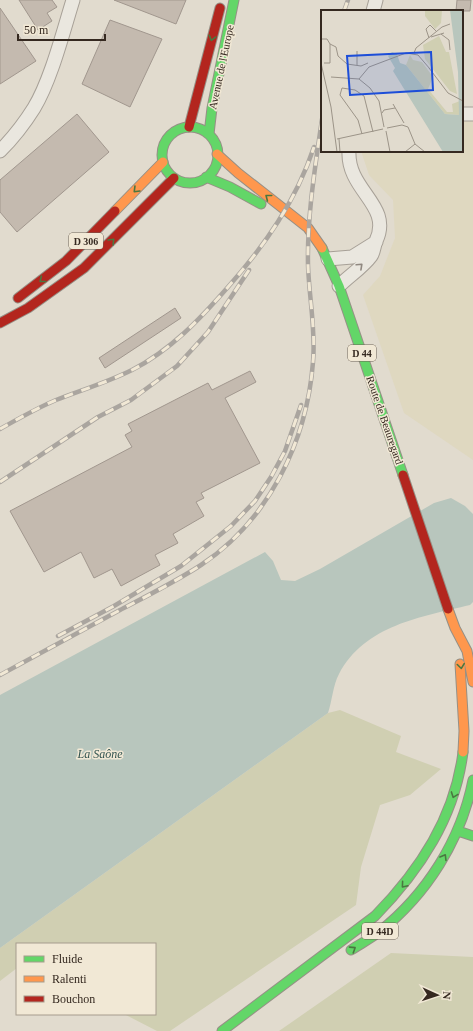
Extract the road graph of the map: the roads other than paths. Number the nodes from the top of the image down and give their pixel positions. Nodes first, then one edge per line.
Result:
1 (73, 0) edge
2 (222, 0) edge
3 (234, 0) edge
4 (376, 0) edge
5 (373, 10) edge
6 (189, 127) junction
7 (209, 134) junction
8 (0, 151) edge
9 (349, 152) edge
10 (218, 154) junction
11 (163, 162) junction
12 (206, 177) junction
13 (174, 178) junction
14 (298, 221) junction
15 (376, 242) junction
16 (328, 259) junction
17 (339, 286) junction
18 (11, 303) dead end
19 (0, 323) edge
20 (455, 628) junction
21 (473, 682) edge
22 (473, 780) edge
23 (446, 816) junction
24 (469, 820) edge
25 (458, 831) junction
26 (473, 836) edge
27 (342, 956) dead end
28 (321, 968) dead end
29 (260, 1004) junction
30 (222, 1031) edge

1 - 8 street
2 -> 6 main road, Avenue de l'Europe
3 - 7 main road, Avenue de l'Europe
4 - 5 street
6 - 7 main road
6 - 11 main road
7 - 10 main road
9 - 15 street
10 - 12 main road
14 -> 10 main road, Route de Beauregard / D 44
11 - 13 main road
11 -> 18 main road, D 306
12 - 13 main road
12 - 14 main road, Route de Beauregard / D 44
19 -> 13 main road, D 306
14 - 16 main road, Route de Beauregard / D 44
15 - 16 street
17 -> 15 street
16 - 17 main road, Route de Beauregard / D 44
17 - 20 main road, Route de Beauregard / D 44
20 - 21 main road, Route de Beauregard / D 44
20 -> 23 main road, Route de Beauregard / D 44
22 - 24 main road
23 - 24 main road
23 - 25 main road
23 -> 29 main road, D 44D
24 - 25 main road, D 44D
25 - 26 main road
27 -> 25 main road, D 44D
28 - 29 main road, D 44D
29 - 30 main road, D 44D

